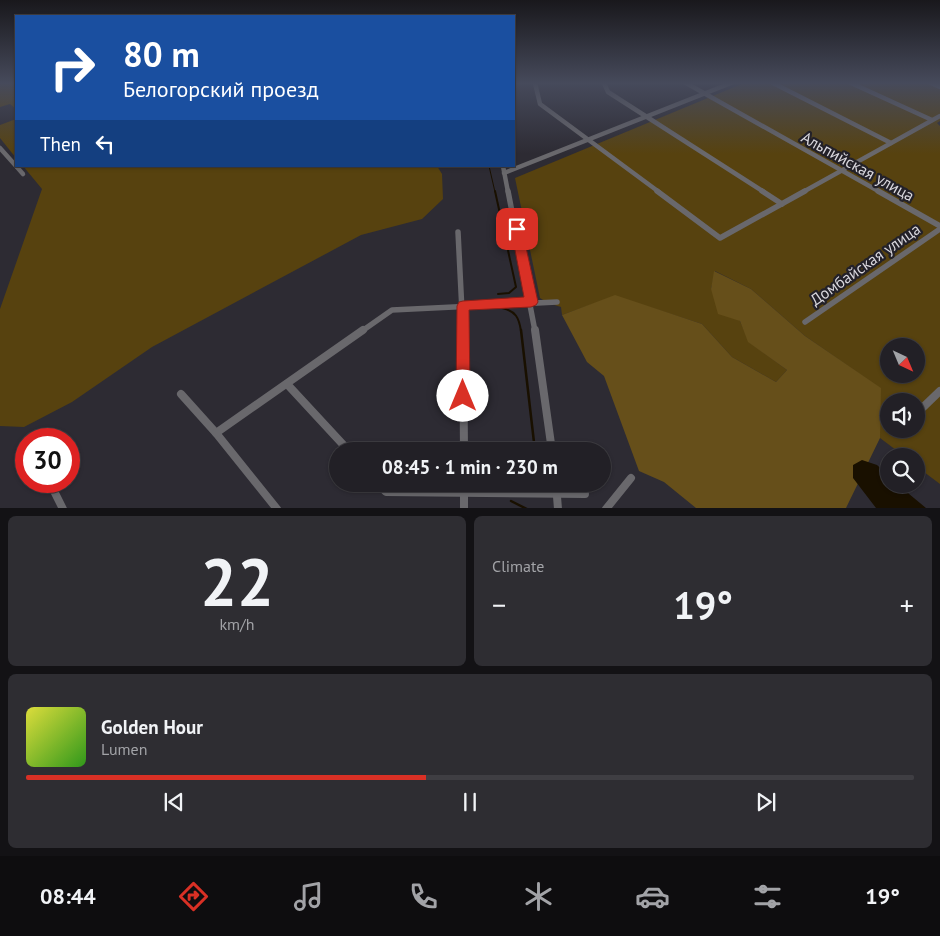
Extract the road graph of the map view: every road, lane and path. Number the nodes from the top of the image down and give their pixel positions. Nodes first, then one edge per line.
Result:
1 (544, 107) edge
2 (632, 107) edge
3 (670, 107) edge
4 (729, 107) edge
5 (819, 107) edge
6 (903, 107) edge
7 (647, 116) junction
8 (940, 116) edge
9 (932, 120) junction
10 (588, 139) junction
11 (891, 143) junction
12 (0, 148) edge
13 (15, 165) edge
14 (515, 166) edge
15 (17, 167) edge
16 (503, 170) edge
17 (842, 170) junction
18 (23, 174) dead end
19 (782, 204) junction
20 (940, 227) edge
21 (458, 232) dead end
22 (531, 302) junction
23 (557, 302) dead end
24 (463, 306) junction
25 (805, 322) dead end
26 (287, 384) junction
27 (940, 391) edge
28 (181, 394) dead end
29 (925, 405) edge
30 (216, 433) junction
31 (341, 442) edge
32 (464, 442) edge
33 (551, 442) edge
34 (631, 478) dead end
35 (464, 492) edge
36 (538, 492) edge
37 (55, 493) edge
38 (557, 493) junction
39 (585, 494) dead end
40 (63, 508) edge
41 (277, 508) edge
42 (464, 508) edge
43 (558, 508) edge
44 (606, 508) edge

1 - 10 street
2 - 7 street
3 - 7 street
4 - 17 street, Альпийская улица
5 - 11 street
6 - 9 street
7 - 10 street
7 - 19 street
8 - 9 street
9 - 11 street
10 - 14 street
10 - 19 street
11 - 17 street
12 - 13 street
15 - 18 street
16 - 22 street
17 - 19 street
17 - 20 street, Альпийская улица
20 - 25 street, Домбайская улица
21 - 24 street
22 - 23 street
22 - 24 street
22 - 33 street
24 - 26 street
24 - 32 street
26 - 30 street
26 - 31 street
27 - 29 street
28 - 30 street
30 - 41 street
34 - 44 street
35 - 42 street
36 - 38 street
37 - 40 street
38 - 39 street
38 - 43 street

